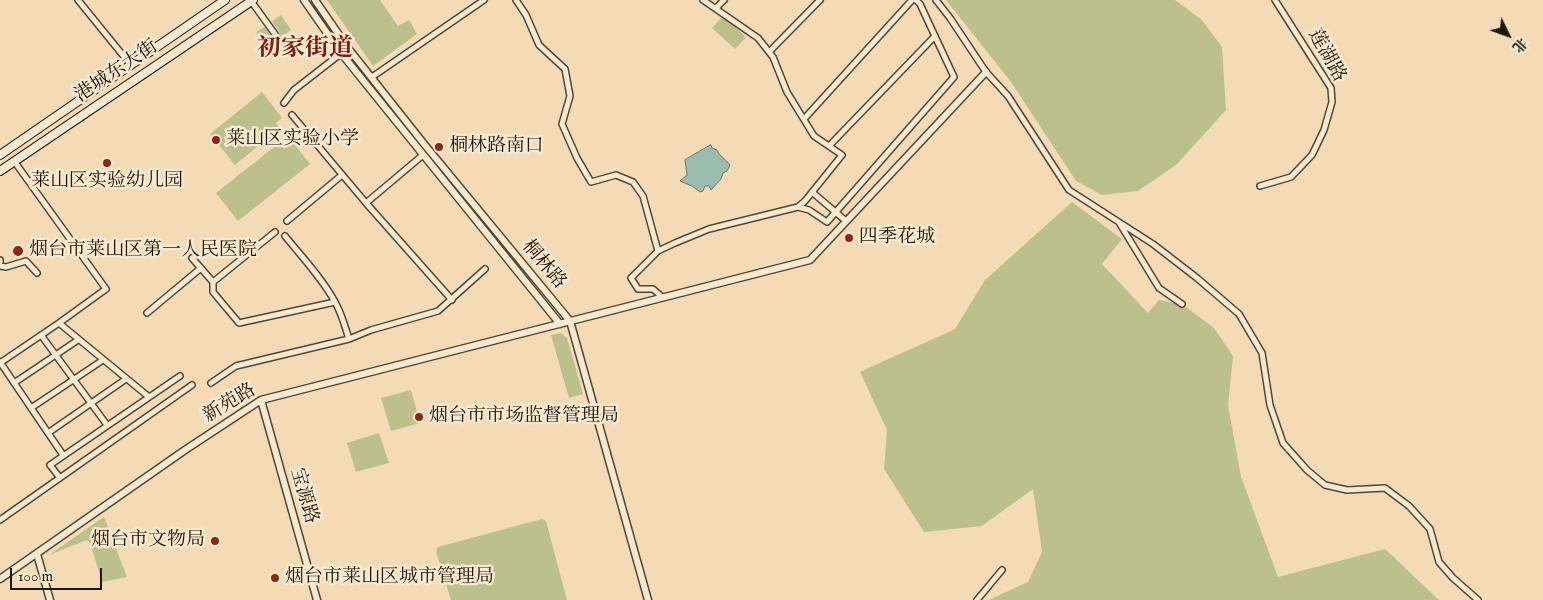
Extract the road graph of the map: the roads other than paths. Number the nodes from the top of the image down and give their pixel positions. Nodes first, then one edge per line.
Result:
1 (78, 0) edge
2 (225, 0) edge
3 (304, 0) edge
4 (315, 0) edge
5 (484, 0) edge
6 (516, 0) edge
7 (704, 0) edge
8 (724, 0) edge
9 (820, 0) edge
10 (914, 0) edge
11 (936, 0) edge
12 (1276, 0) edge
13 (252, 1) edge
14 (716, 8) junction
15 (935, 36) junction
16 (280, 41) dead end
17 (348, 48) junction
18 (769, 52) junction
19 (341, 53) junction
20 (130, 64) junction
21 (986, 72) junction
22 (372, 77) junction
23 (284, 103) dead end
24 (292, 115) dead end
25 (804, 118) junction
26 (829, 146) junction
27 (0, 155) edge
28 (423, 156) junction
29 (14, 161) junction
30 (0, 171) edge
31 (342, 175) junction
32 (1260, 186) dead end
33 (812, 192) junction
34 (366, 203) junction
35 (798, 207) junction
36 (836, 212) junction
37 (287, 221) dead end
38 (846, 221) junction
39 (1118, 222) junction
40 (275, 232) dead end
41 (285, 236) dead end
42 (658, 252) junction
43 (192, 258) dead end
44 (0, 266) edge
45 (201, 268) junction
46 (485, 269) dead end
47 (37, 273) dead end
48 (213, 282) junction
49 (662, 297) junction
50 (452, 300) junction
51 (335, 302) junction
52 (1182, 304) dead end
53 (147, 312) dead end
54 (570, 321) junction
55 (59, 323) junction
56 (560, 324) junction
57 (42, 335) junction
58 (349, 339) junction
59 (78, 340) junction
60 (56, 355) junction
61 (103, 360) junction
62 (0, 362) edge
63 (180, 376) dead end
64 (126, 379) junction
65 (74, 380) junction
66 (14, 383) junction
67 (211, 383) dead end
68 (192, 385) dead end
69 (148, 397) junction
70 (261, 400) junction
71 (91, 404) junction
72 (31, 408) junction
73 (107, 425) junction
74 (48, 432) junction
75 (63, 455) junction
76 (60, 478) junction
77 (0, 520) edge
78 (37, 554) junction
79 (1002, 570) dead end
80 (0, 579) edge
81 (50, 600) edge
82 (316, 600) edge
83 (648, 600) edge
84 (977, 600) edge
85 (1478, 600) edge

1 - 20 street
2 - 20 main road, 港城东大街
3 - 19 street, 桐林路
4 - 17 street, 桐林路
5 - 22 street
6 - 42 street
7 - 14 street
8 - 14 street
9 - 18 street
10 - 15 street
10 - 25 street
11 - 21 street
12 - 32 street, 莲湖路
13 - 16 street
13 - 29 main road, 港城东大街
14 - 18 street
15 - 26 street
15 - 36 street
17 - 19 street
17 - 22 street, 桐林路
18 - 25 street
19 - 23 street
19 - 28 street, 桐林路
20 - 27 main road, 港城东大街
21 - 38 street, 新苑路
21 - 39 street
22 - 54 street, 桐林路
24 - 31 street
25 - 26 street
26 - 33 street
28 - 34 street
28 - 56 street, 桐林路
29 - 30 main road, 港城东大街
29 - 55 street
31 - 34 street
31 - 37 street
33 - 35 street
33 - 36 street
34 - 50 street
35 - 36 street
35 - 42 street
36 - 38 street
38 - 49 street, 新苑路
39 - 52 street
39 - 85 street
40 - 48 street
41 - 51 street
42 - 49 street
43 - 45 street
44 - 47 street
45 - 48 street
45 - 53 street
46 - 50 street
48 - 51 street
49 - 54 street, 新苑路
50 - 58 street
51 - 58 street
54 - 56 street, 新苑路
54 - 83 street, 桐林路
55 - 57 street
55 - 59 street
56 - 70 street, 新苑路
57 - 60 street
57 - 62 street
58 - 67 street
59 - 60 street
59 - 61 street
60 - 65 street
60 - 66 street
61 - 64 street
61 - 65 street
62 - 66 street
63 - 69 street
64 - 69 street
64 - 71 street
65 - 71 street
65 - 72 street
66 - 72 street
68 - 76 street
69 - 73 street
70 - 78 street, 新苑路
70 - 82 street, 宝源路
71 - 73 street
71 - 74 street
72 - 74 street
73 - 75 street
74 - 75 street
75 - 76 street
76 - 77 street
78 - 80 street, 新苑路
78 - 81 street
79 - 84 street

